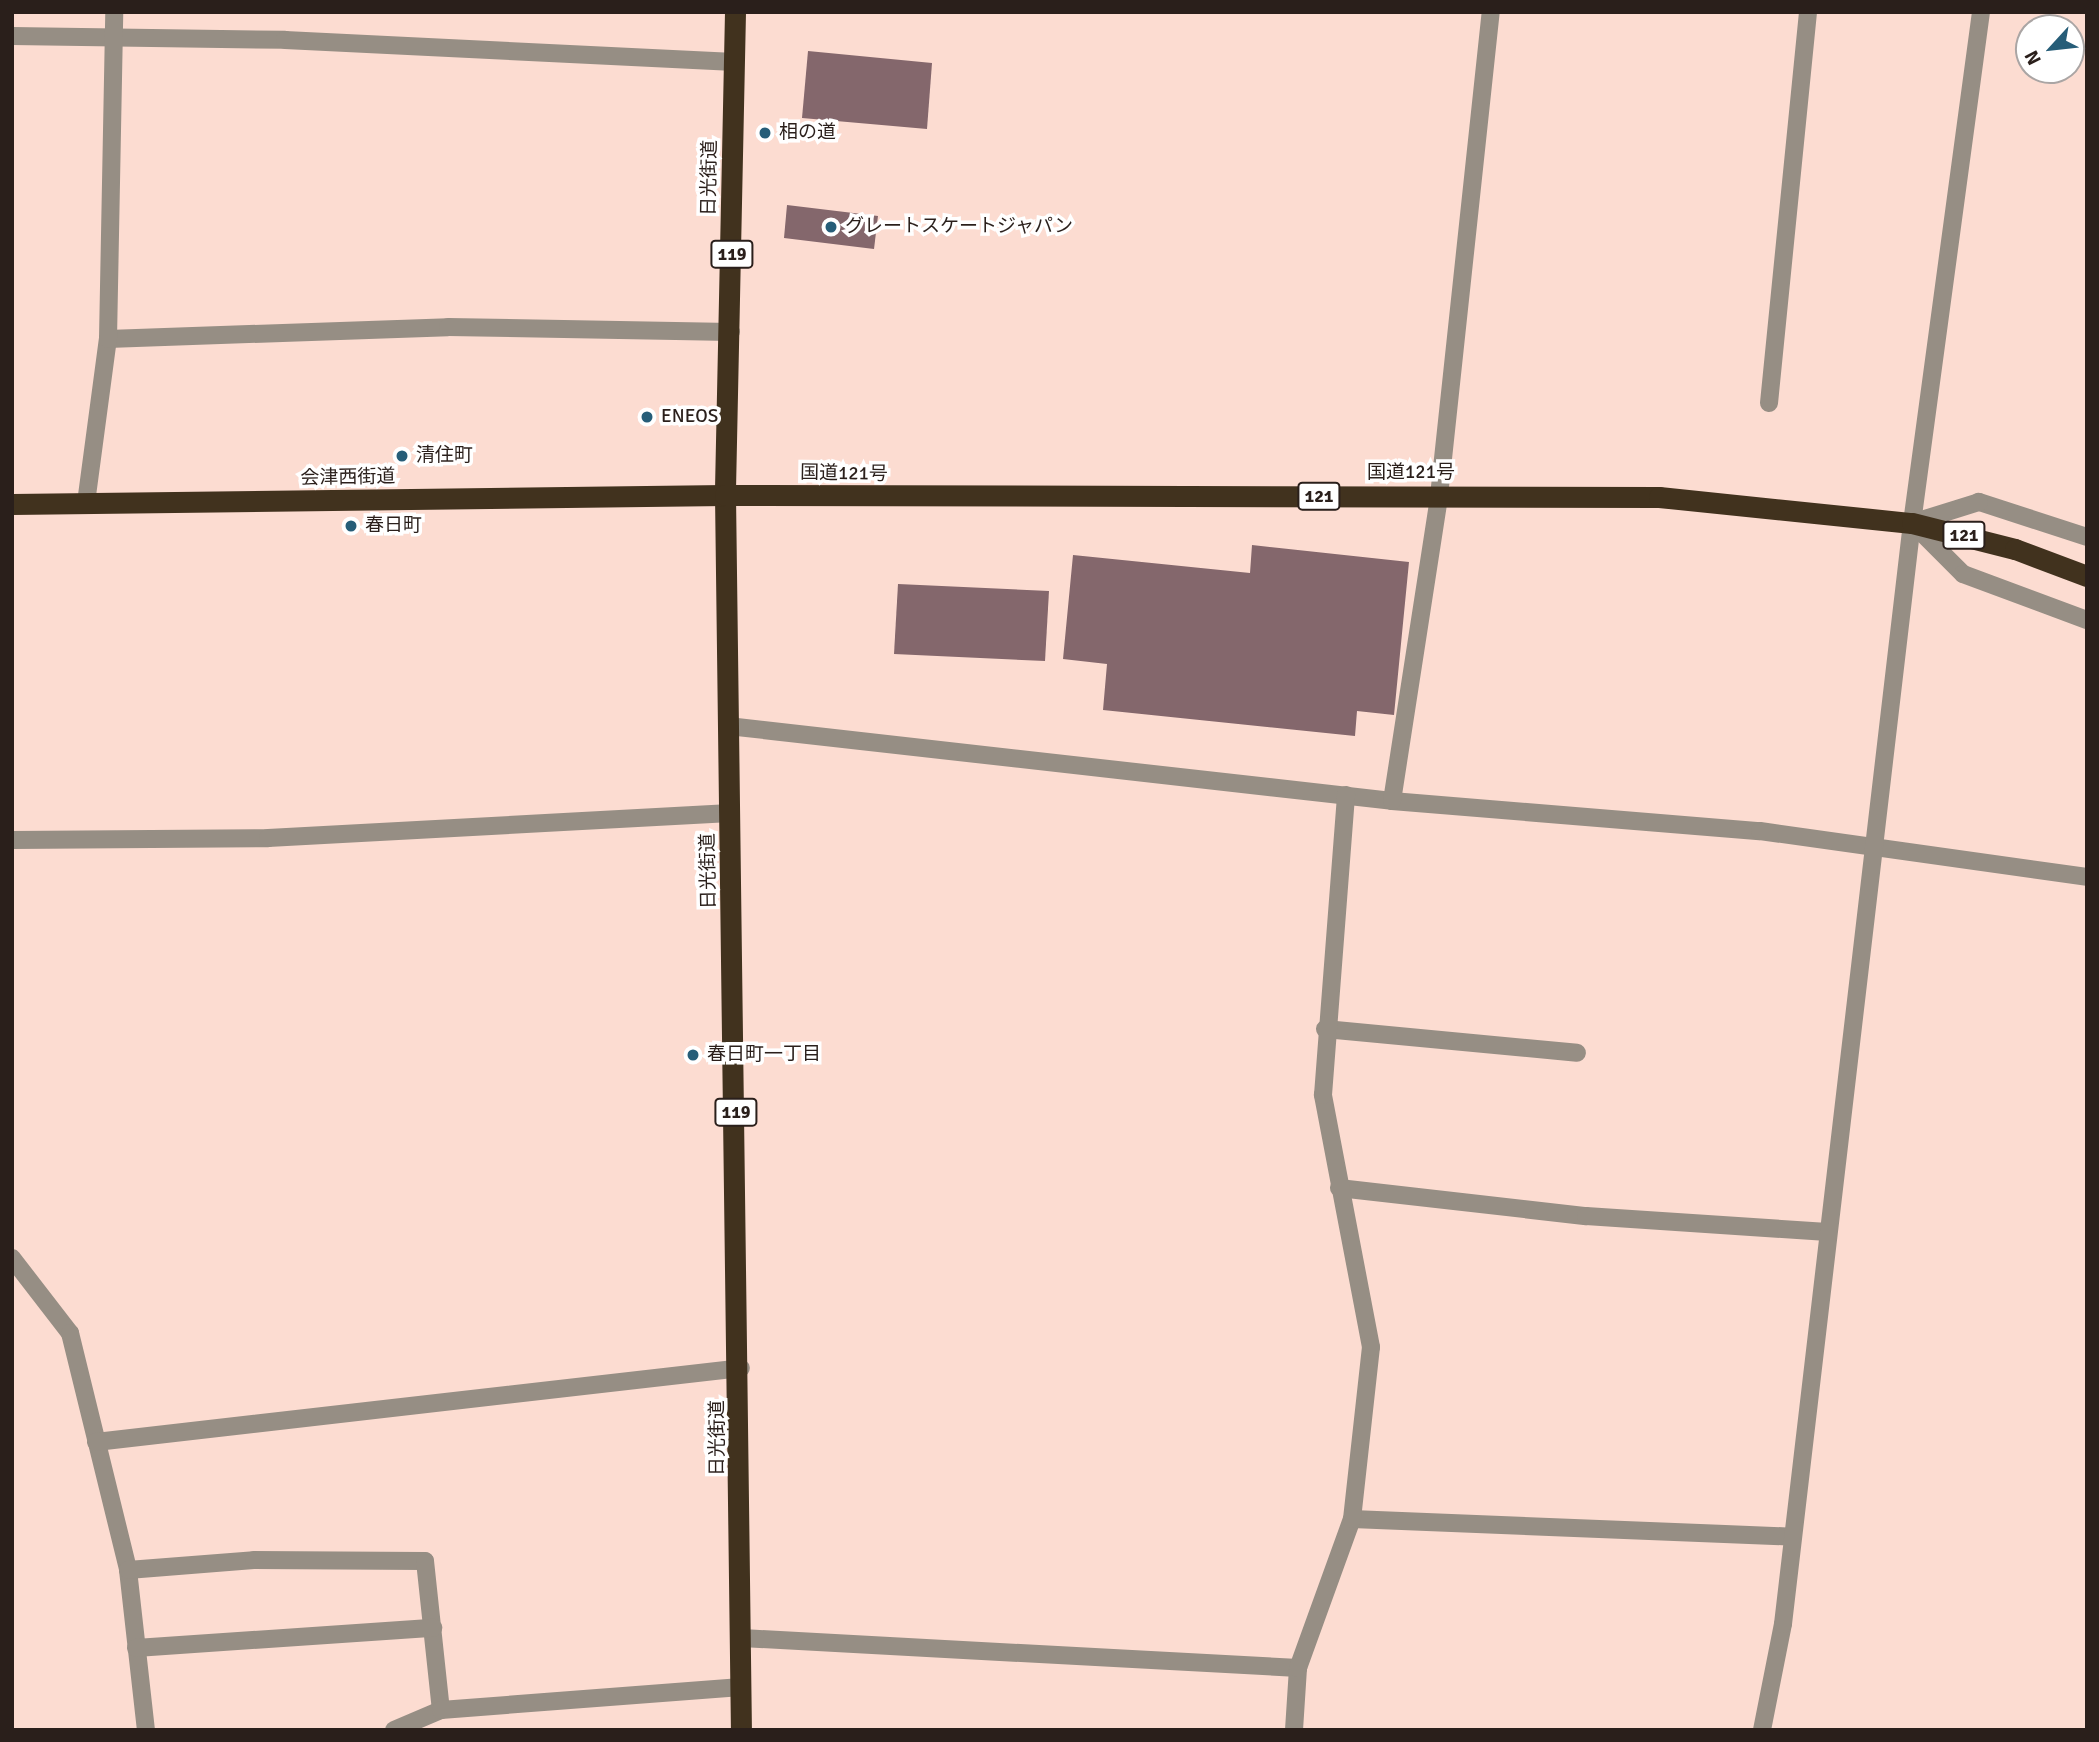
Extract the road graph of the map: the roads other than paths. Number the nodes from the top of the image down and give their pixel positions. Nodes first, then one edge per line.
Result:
1 (114, 12) edge
2 (735, 12) edge
3 (1491, 12) edge
4 (1808, 12) edge
5 (1981, 12) edge
6 (12, 36) edge
7 (115, 36) junction
8 (734, 62) junction
9 (731, 332) junction
10 (108, 339) junction
11 (1769, 403) dead end
12 (725, 495) junction
13 (1439, 496) junction
14 (86, 503) junction
15 (12, 504) edge
16 (1912, 523) junction
17 (2087, 537) edge
18 (2087, 576) edge
19 (2087, 620) edge
20 (728, 726) junction
21 (1346, 795) junction
22 (1392, 801) junction
23 (730, 813) junction
24 (12, 840) edge
25 (1875, 851) junction
26 (2087, 877) edge
27 (1325, 1028) junction
28 (1577, 1053) dead end
29 (1339, 1188) junction
30 (1827, 1232) junction
31 (12, 1258) edge
32 (741, 1368) junction
33 (96, 1442) junction
34 (1352, 1519) junction
35 (1792, 1537) junction
36 (128, 1570) junction
37 (433, 1628) junction
38 (742, 1638) junction
39 (136, 1648) junction
40 (1298, 1668) junction
41 (741, 1687) junction
42 (442, 1710) junction
43 (146, 1730) edge
44 (394, 1730) edge
45 (741, 1730) edge
46 (1294, 1730) edge
47 (1762, 1730) edge

1 - 7 street
2 - 8 highway, 日光街道 / 119
3 - 13 street
4 - 11 street
5 - 16 street
6 - 7 street
7 - 8 street
7 - 10 street
8 - 9 highway, 日光街道 / 119
9 - 10 street
9 - 12 highway, 日光街道 / 119
10 - 14 street
12 - 13 highway, 国道121号 / 121
12 - 14 highway, 会津西街道 / 121
12 - 20 highway, 日光街道 / 119
13 - 16 highway, 国道121号 / 121
13 - 22 street
14 - 15 highway, 会津西街道 / 121
16 - 17 street
16 - 18 highway, 国道121号 / 121
16 - 19 street
16 - 25 street
20 - 21 street
20 - 23 highway, 日光街道 / 119
21 - 22 street
21 - 27 street
22 - 25 street
23 - 24 street
23 - 32 highway, 日光街道 / 119
25 - 26 street
25 - 30 street
27 - 28 street
27 - 29 street
29 - 30 street
29 - 34 street
30 - 35 street
31 - 33 street
32 - 33 street
32 - 38 highway, 日光街道 / 119
33 - 36 street
34 - 35 street
34 - 40 street
35 - 47 street
36 - 37 street
36 - 39 street
37 - 39 street
37 - 42 street
38 - 40 street
38 - 41 highway, 日光街道 / 119
39 - 43 street
40 - 46 street
41 - 42 street
41 - 45 highway, 日光街道 / 119
42 - 44 street

